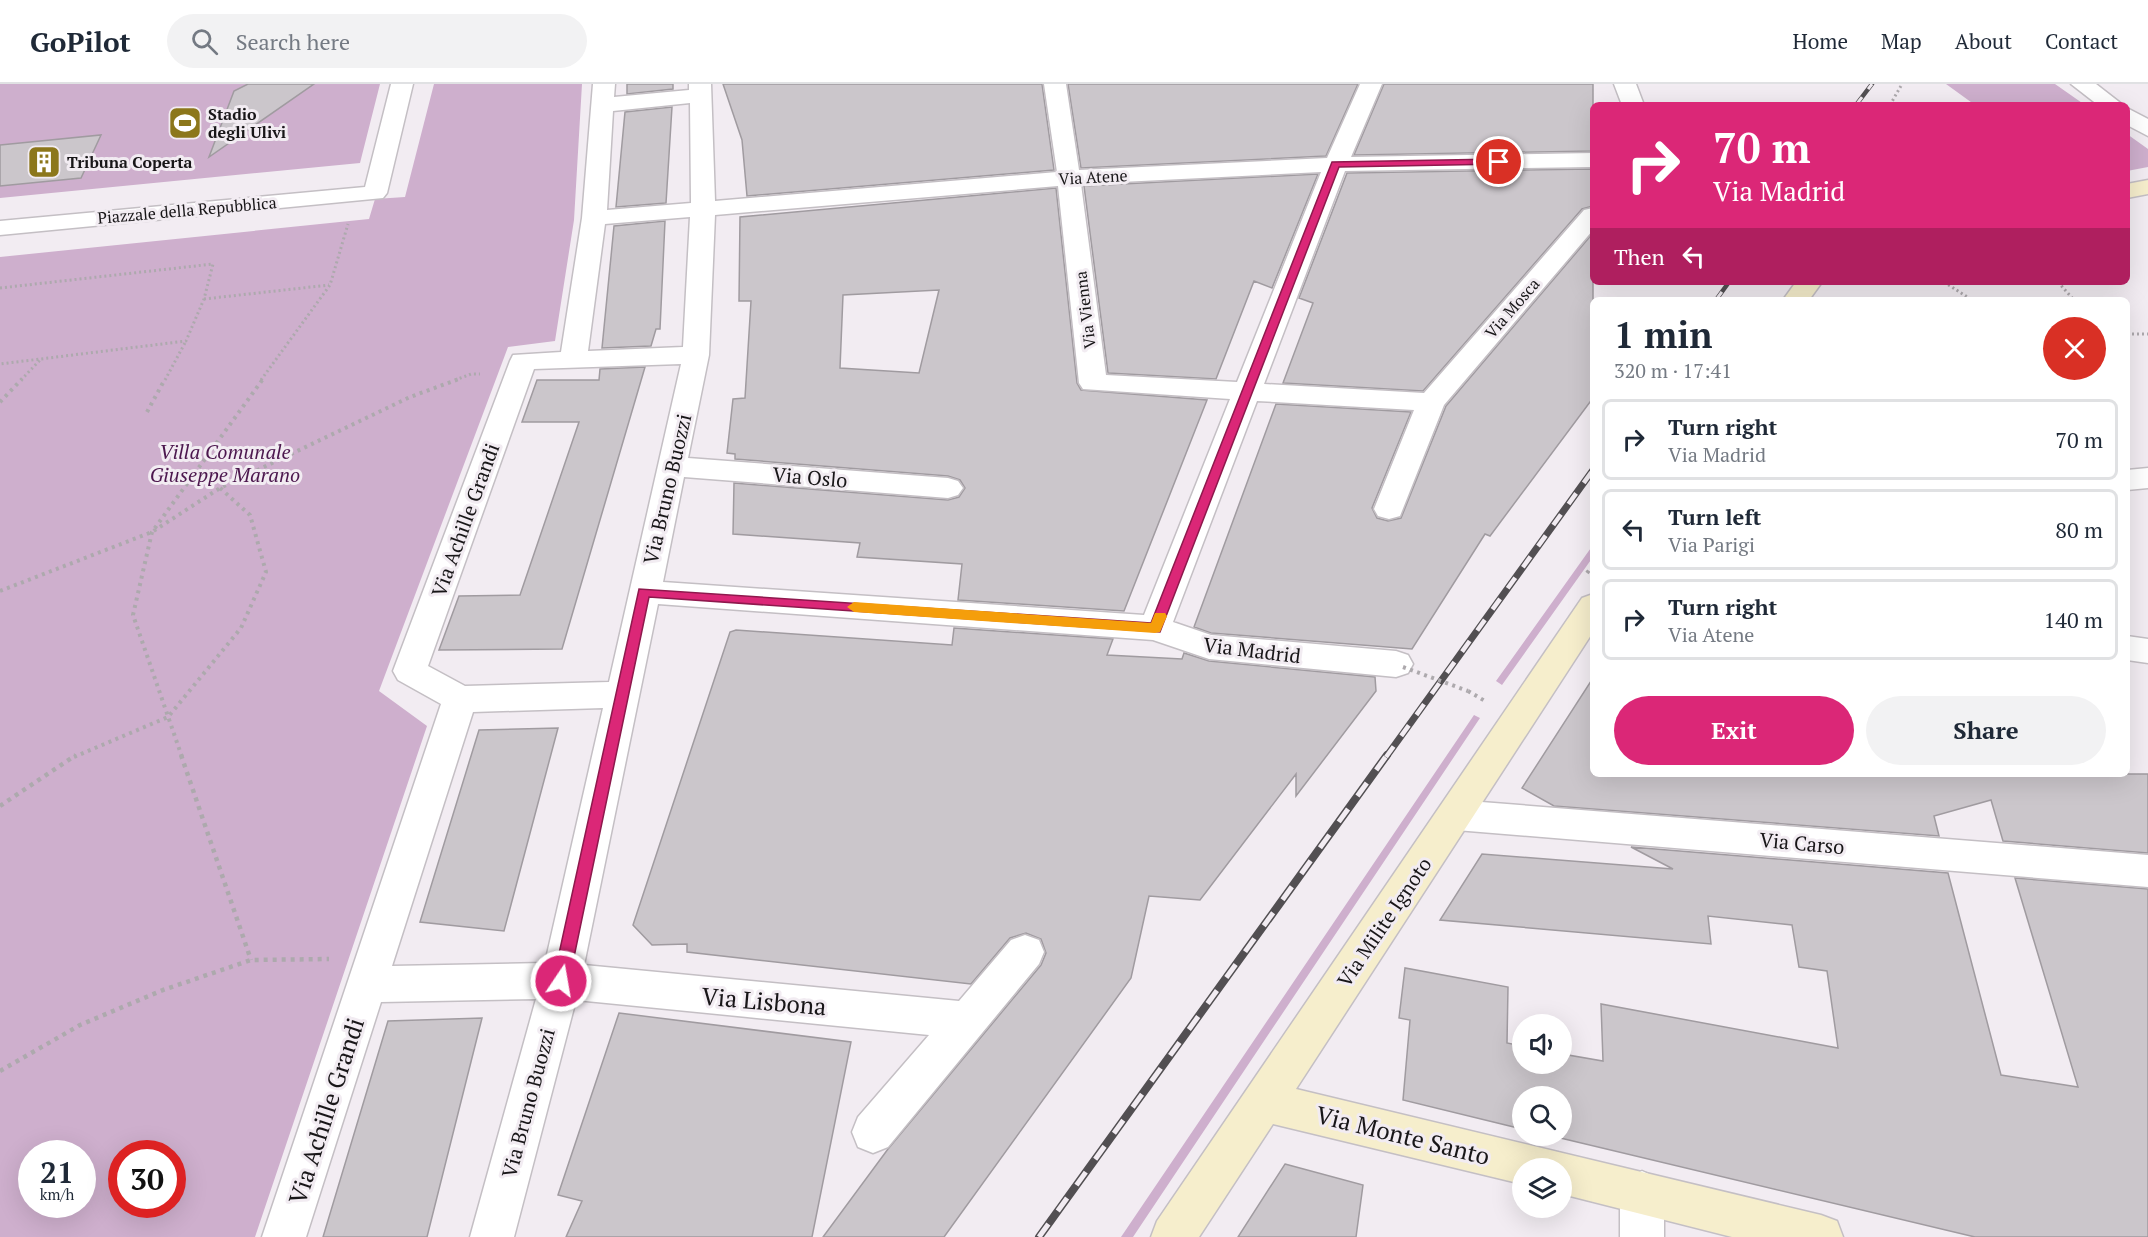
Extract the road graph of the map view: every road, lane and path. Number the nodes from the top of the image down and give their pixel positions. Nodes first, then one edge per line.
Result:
1 (402, 84) edge
2 (1055, 84) edge
3 (1371, 84) edge
4 (1625, 84) edge
5 (1902, 84) edge
6 (2082, 84) edge
7 (700, 90) edge
8 (604, 94) edge
9 (1632, 102) edge
10 (1892, 102) edge
11 (2108, 102) edge
12 (2130, 117) edge
13 (2148, 129) edge
14 (1590, 160) edge
15 (1336, 164) junction
16 (1069, 178) junction
17 (2148, 187) edge
18 (2130, 190) edge
19 (366, 194) junction
20 (703, 207) junction
21 (594, 218) junction
22 (1590, 218) edge
23 (0, 228) edge
24 (330, 285) junction
25 (1949, 285) edge
26 (2061, 285) edge
27 (0, 288) edge
28 (1967, 297) edge
29 (2071, 297) edge
30 (204, 299) junction
31 (2130, 333) edge
32 (2148, 334) edge
33 (186, 341) junction
34 (696, 355) junction
35 (41, 358) junction
36 (573, 360) junction
37 (0, 364) edge
38 (519, 373) junction
39 (1248, 393) junction
40 (0, 402) edge
41 (1431, 402) junction
42 (147, 412) dead end
43 (672, 466) junction
44 (2148, 478) edge
45 (2130, 480) edge
46 (220, 488) junction
47 (948, 488) dead end
48 (1389, 509) dead end
49 (152, 532) junction
50 (0, 591) edge
51 (644, 592) junction
52 (1590, 611) edge
53 (1155, 628) junction
54 (2130, 648) edge
55 (2148, 651) edge
56 (1399, 666) joint
57 (623, 695) junction
58 (460, 699) junction
59 (1481, 699) dead end
60 (168, 717) junction
61 (0, 806) edge
62 (1456, 815) junction
63 (2148, 871) edge
64 (1025, 952) dead end
65 (251, 960) junction
66 (372, 971) junction
67 (561, 981) junction
68 (966, 1020) junction
69 (0, 1071) edge
70 (1263, 1101) junction
71 (873, 1132) dead end
72 (1512, 1161) edge
73 (1572, 1176) edge
74 (1642, 1193) junction
75 (284, 1237) edge
76 (492, 1237) edge
77 (1173, 1237) edge
78 (1642, 1237) edge
79 (1821, 1237) edge

1 - 19 street
2 - 16 street, Via Vienna
3 - 15 street
4 - 9 street
5 - 10 path
6 - 11 street
7 - 8 street
7 - 20 street, Via Bruno Buozzi
8 - 21 street
12 - 13 street
14 - 15 street, Via Atene
15 - 16 street, Via Atene
15 - 39 street
16 - 20 street, Via Atene
16 - 39 street, Via Vienna
17 - 18 street
19 - 23 street, Piazzale della Repubblica
19 - 24 path
20 - 21 street, Via Atene
20 - 34 street, Via Bruno Buozzi
21 - 36 street
22 - 41 street, Via Mosca
24 - 30 path
24 - 49 path
25 - 28 path
26 - 29 path
27 - 30 path
30 - 33 path
31 - 32 path
33 - 35 path
33 - 42 path
34 - 36 street
34 - 43 street, Via Bruno Buozzi
35 - 37 path
35 - 40 path
36 - 38 street
38 - 46 path
38 - 58 street, Via Achille Grandi
39 - 41 street
39 - 53 street
41 - 48 street, Via Mosca
43 - 47 street, Via Oslo
43 - 51 street, Via Bruno Buozzi
44 - 45 street
46 - 49 path
46 - 60 path
49 - 50 path
49 - 60 path
51 - 53 street, Via Madrid
51 - 57 street, Via Bruno Buozzi
52 - 62 street, Via Milite Ignoto
53 - 56 street, Via Madrid
54 - 55 street
56 - 59 path, bridge
57 - 58 street
57 - 67 street, Via Bruno Buozzi
58 - 66 street, Via Achille Grandi
60 - 61 path
60 - 65 path
62 - 63 street, Via Carso
62 - 70 street, Via Milite Ignoto
64 - 68 street
65 - 66 path
65 - 69 path
66 - 67 street
66 - 75 street, Via Achille Grandi
67 - 68 street, Via Lisbona
67 - 76 street, Via Bruno Buozzi
68 - 71 street
70 - 72 street, Via Monte Santo
70 - 77 street, Via Milite Ignoto
73 - 74 street
74 - 78 street
74 - 79 street

